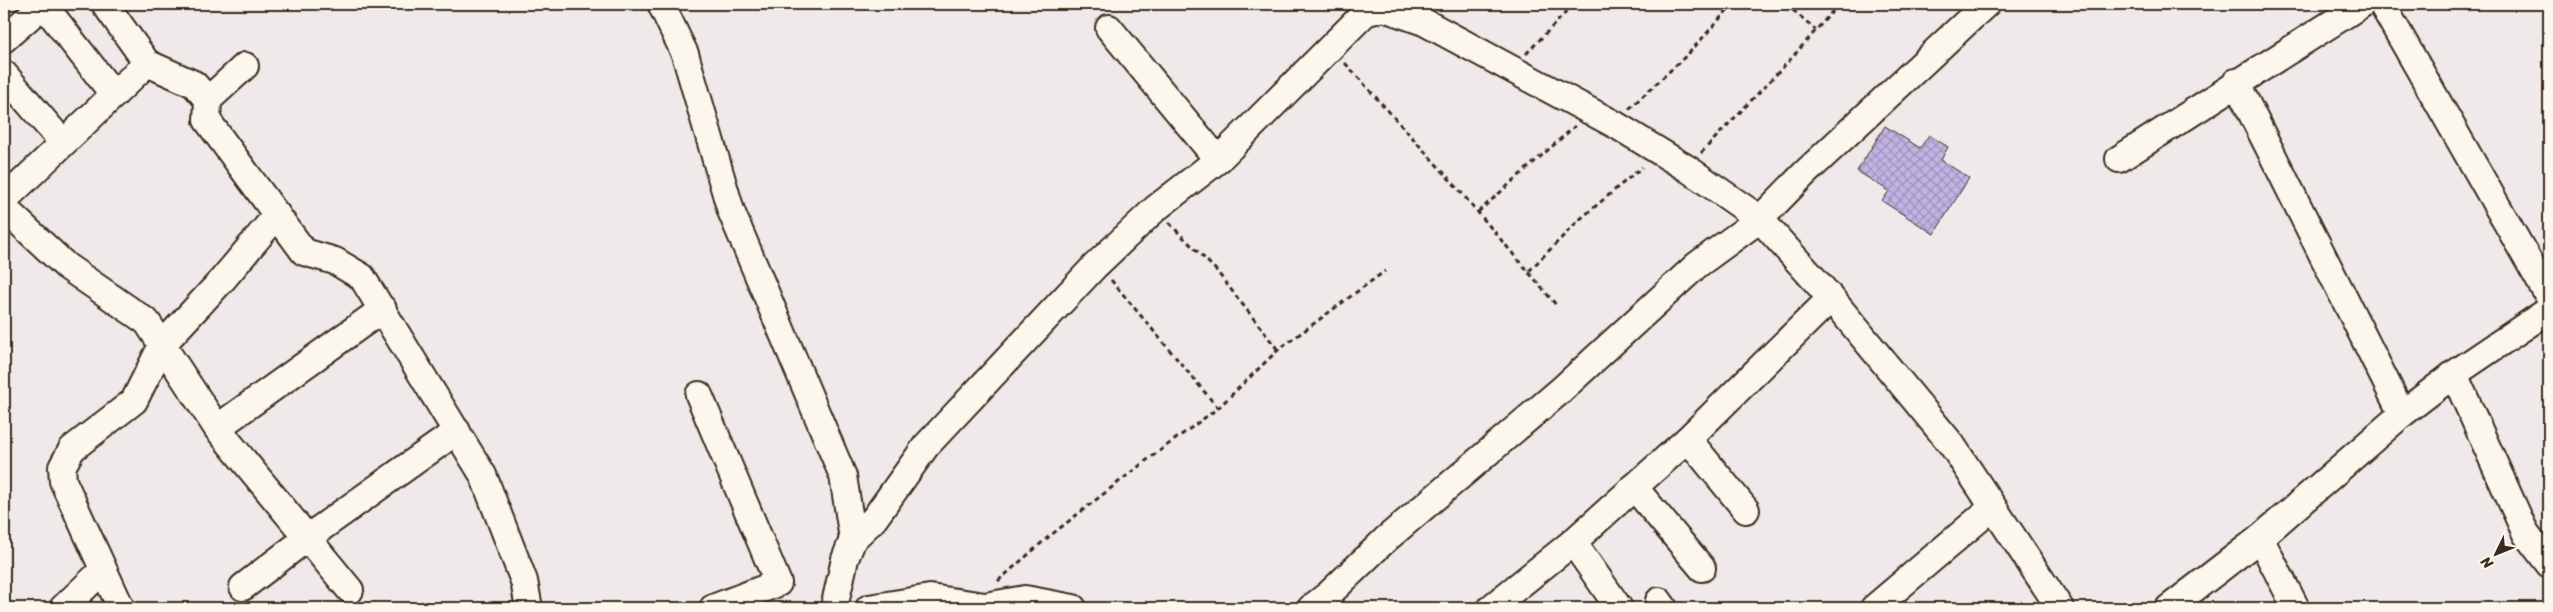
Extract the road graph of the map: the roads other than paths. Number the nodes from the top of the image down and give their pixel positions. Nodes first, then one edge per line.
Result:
1 (43, 4) edge
2 (105, 4) edge
3 (661, 4) edge
4 (1986, 4) edge
5 (2362, 4) edge
6 (2382, 4) edge
7 (1369, 8) edge
8 (1109, 28) dead end
9 (4, 39) edge
10 (148, 63) junction
11 (245, 66) dead end
12 (4, 74) edge
13 (2236, 82) junction
14 (114, 95) junction
15 (208, 100) junction
16 (63, 143) junction
17 (2119, 159) dead end
18 (1218, 160) junction
19 (4, 200) edge
20 (4, 208) edge
21 (277, 215) junction
22 (1760, 219) junction
23 (2549, 297) edge
24 (1831, 298) junction
25 (383, 309) junction
26 (2549, 310) edge
27 (162, 345) junction
28 (2454, 374) junction
29 (700, 395) dead end
30 (2402, 414) junction
31 (217, 428) junction
32 (456, 431) junction
33 (1688, 439) junction
34 (1634, 487) junction
35 (1993, 507) junction
36 (1746, 510) dead end
37 (307, 538) junction
38 (2260, 538) junction
39 (853, 539) junction
40 (1573, 542) junction
41 (2549, 564) edge
42 (1702, 568) dead end
43 (103, 570) junction
44 (243, 587) dead end
45 (350, 590) dead end
46 (2198, 599) edge
47 (1517, 600) edge
48 (932, 603) edge
49 (1027, 604) edge
50 (63, 608) edge
51 (121, 608) edge
52 (529, 608) edge
53 (713, 608) edge
54 (834, 608) edge
55 (869, 608) edge
56 (1073, 608) edge
57 (1311, 608) edge
58 (1491, 608) edge
59 (1619, 608) edge
60 (1874, 608) edge
61 (2060, 608) edge
62 (2169, 608) edge
63 (2296, 608) edge

1 - 9 street
1 - 14 street
2 - 10 street
3 - 39 street
4 - 22 street
5 - 13 street
6 - 23 street
7 - 18 street
7 - 22 street
8 - 18 street
10 - 14 street
10 - 15 street
11 - 15 street
12 - 16 street
13 - 17 street
13 - 30 street
14 - 16 street
15 - 21 street
16 - 19 street
18 - 39 street
20 - 27 street
21 - 25 street
21 - 27 street
22 - 24 street
22 - 57 street
24 - 33 street
24 - 35 street
25 - 31 street
25 - 32 street
26 - 28 street
27 - 31 street
27 - 43 street
28 - 30 street
28 - 41 street
29 - 53 street
30 - 38 street
31 - 37 street
32 - 37 street
32 - 52 street
33 - 34 street
33 - 36 street
34 - 40 street
34 - 42 street
35 - 60 street
35 - 61 street
37 - 44 street
37 - 45 street
38 - 46 street
38 - 63 street
39 - 54 street
40 - 47 street
40 - 59 street
43 - 50 street
43 - 51 street
46 - 62 street
47 - 58 street
48 - 49 street
48 - 55 street
49 - 56 street

